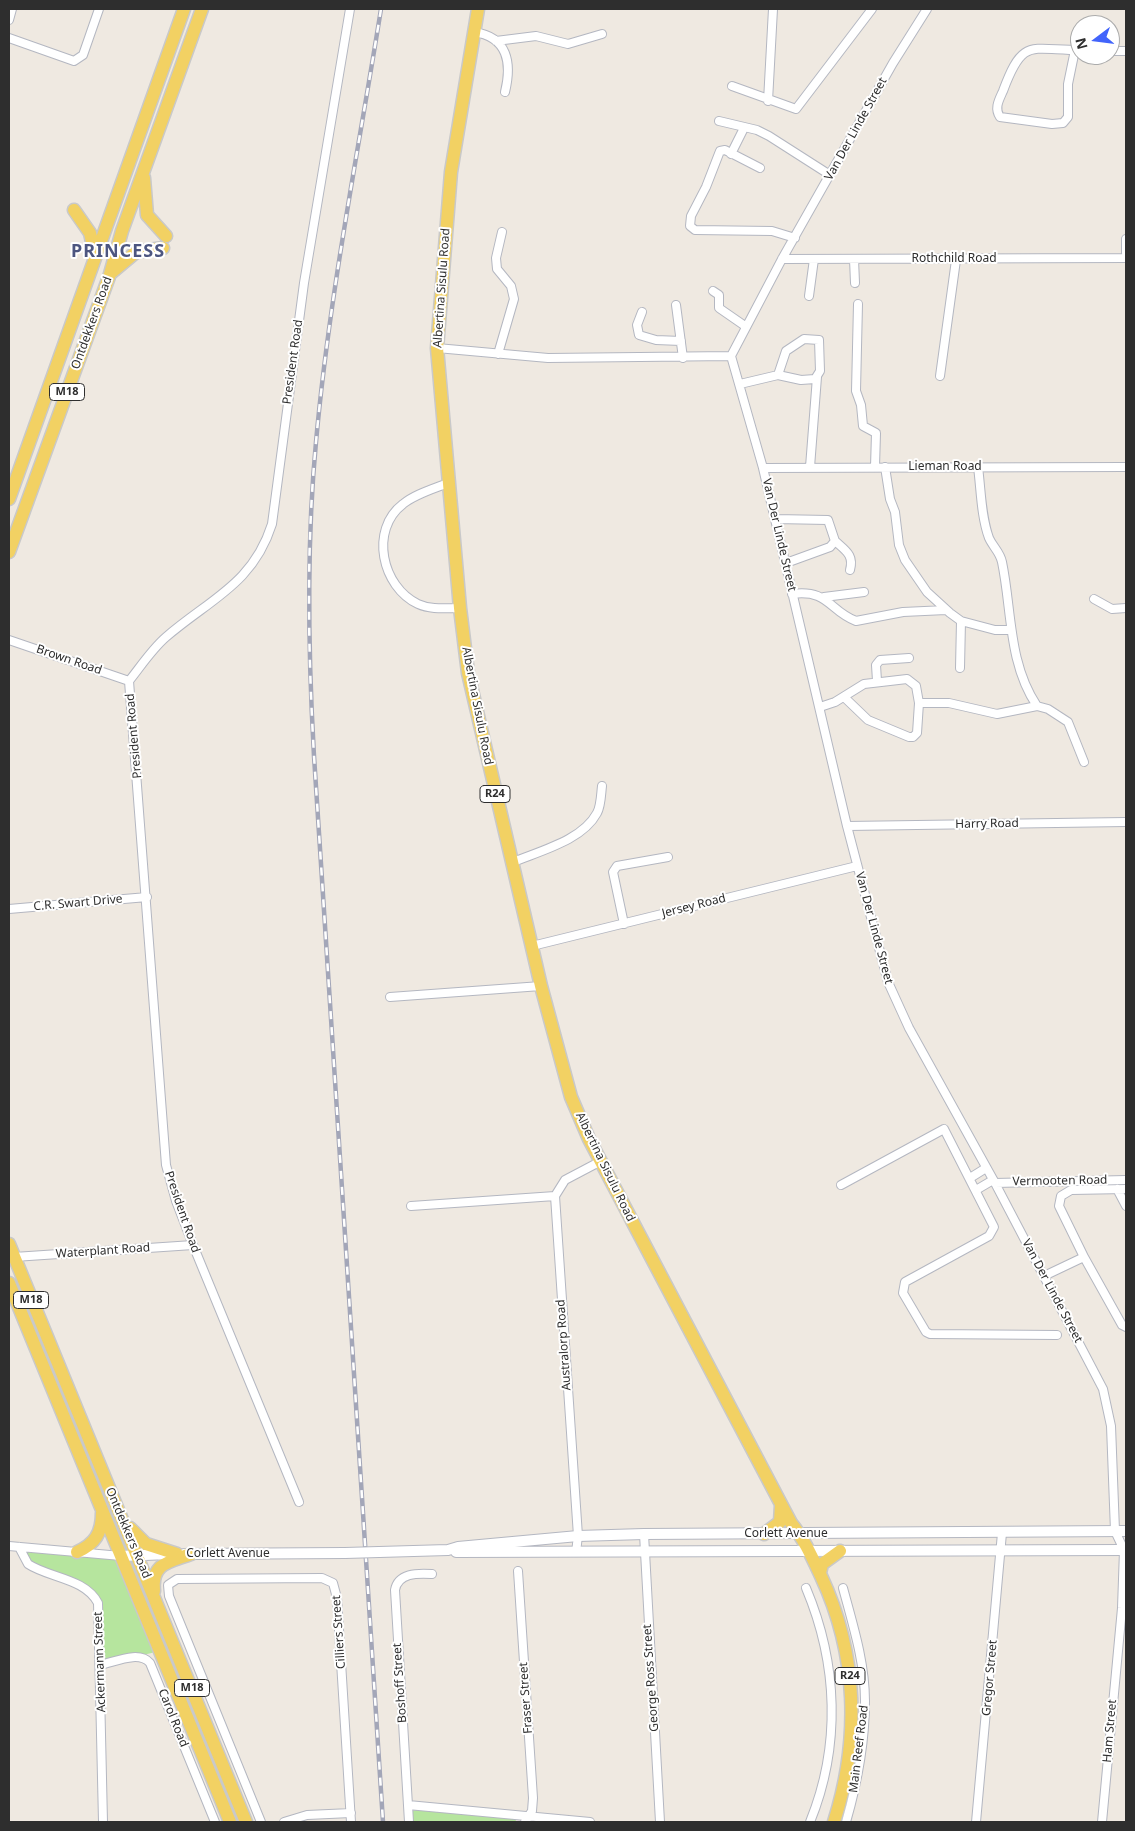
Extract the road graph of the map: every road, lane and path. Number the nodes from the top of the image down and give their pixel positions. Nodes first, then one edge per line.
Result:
1 (12, 9) edge
2 (99, 9) edge
3 (184, 9) edge
4 (202, 9) edge
5 (350, 9) edge
6 (478, 9) edge
7 (773, 9) edge
8 (872, 9) edge
9 (927, 9) edge
10 (9, 20) edge
11 (474, 32) junction
12 (602, 34) dead end
13 (9, 38) edge
14 (496, 40) junction
15 (1077, 50) edge
16 (732, 86) dead end
17 (505, 92) dead end
18 (768, 101) junction
19 (719, 121) dead end
20 (744, 128) junction
21 (731, 154) junction
22 (760, 168) dead end
23 (144, 170) junction
24 (830, 174) junction
25 (74, 210) dead end
26 (502, 232) dead end
27 (795, 238) junction
28 (1126, 239) edge
29 (1126, 253) edge
30 (96, 258) junction
31 (1126, 258) edge
32 (782, 259) junction
33 (814, 259) junction
34 (854, 259) junction
35 (956, 260) junction
36 (110, 274) junction
37 (855, 283) dead end
38 (713, 291) dead end
39 (809, 296) dead end
40 (858, 304) dead end
41 (676, 305) dead end
42 (642, 312) dead end
43 (745, 326) junction
44 (681, 341) junction
45 (437, 348) junction
46 (498, 354) junction
47 (730, 356) junction
48 (683, 358) junction
49 (778, 375) junction
50 (940, 376) dead end
51 (817, 377) junction
52 (740, 384) junction
53 (978, 466) junction
54 (810, 467) junction
55 (875, 467) junction
56 (885, 467) junction
57 (1126, 467) edge
58 (764, 468) junction
59 (448, 483) junction
60 (9, 499) edge
61 (775, 519) junction
62 (835, 541) junction
63 (9, 552) edge
64 (786, 563) junction
65 (850, 570) dead end
66 (864, 592) dead end
67 (792, 594) junction
68 (824, 597) junction
69 (1094, 599) dead end
70 (460, 608) junction
71 (1126, 608) edge
72 (946, 610) junction
73 (961, 621) junction
74 (1010, 630) junction
75 (9, 640) edge
76 (909, 658) dead end
77 (960, 668) dead end
78 (129, 681) junction
79 (877, 681) junction
80 (844, 697) junction
81 (919, 703) junction
82 (1037, 706) junction
83 (820, 707) junction
84 (1084, 762) dead end
85 (602, 786) dead end
86 (1126, 822) edge
87 (847, 826) junction
88 (668, 857) dead end
89 (512, 863) junction
90 (857, 866) junction
91 (147, 897) junction
92 (9, 909) edge
93 (624, 924) junction
94 (532, 946) junction
95 (541, 986) junction
96 (390, 997) dead end
97 (601, 1161) junction
98 (986, 1168) junction
99 (970, 1178) junction
100 (1126, 1180) edge
101 (994, 1182) junction
102 (841, 1185) dead end
103 (1117, 1189) junction
104 (1126, 1189) edge
105 (976, 1190) junction
106 (555, 1196) junction
107 (411, 1206) dead end
108 (1126, 1206) edge
109 (9, 1244) edge
110 (192, 1245) junction
111 (1084, 1256) junction
112 (14, 1257) junction
113 (1044, 1276) junction
114 (9, 1283) edge
115 (1126, 1327) edge
116 (1057, 1335) dead end
117 (298, 1502) dead end
118 (780, 1502) junction
119 (102, 1511) junction
120 (119, 1512) junction
121 (794, 1530) junction
122 (1115, 1531) junction
123 (1126, 1531) edge
124 (1002, 1533) junction
125 (644, 1534) junction
126 (764, 1534) junction
127 (578, 1536) junction
128 (9, 1546) edge
129 (19, 1547) junction
130 (448, 1550) junction
131 (1125, 1550) edge
132 (840, 1551) junction
133 (1002, 1551) junction
134 (77, 1552) junction
135 (576, 1552) junction
136 (643, 1552) junction
137 (805, 1552) junction
138 (137, 1554) junction
139 (177, 1554) junction
140 (191, 1554) junction
141 (120, 1556) junction
142 (518, 1571) dead end
143 (432, 1574) dead end
144 (820, 1574) junction
145 (806, 1588) dead end
146 (843, 1588) dead end
147 (154, 1597) junction
148 (100, 1665) junction
149 (408, 1806) junction
150 (351, 1813) junction
151 (528, 1819) edge
152 (103, 1822) edge
153 (215, 1822) edge
154 (230, 1822) edge
155 (246, 1822) edge
156 (261, 1822) edge
157 (284, 1822) edge
158 (351, 1822) edge
159 (409, 1822) edge
160 (590, 1822) edge
161 (660, 1822) edge
162 (810, 1822) edge
163 (827, 1822) edge
164 (834, 1822) edge
165 (846, 1822) edge
166 (976, 1822) edge
167 (1102, 1822) edge

1 - 10 street
2 - 13 street
3 - 30 main road, Ontdekkers Road / M18
4 - 23 main road, Ontdekkers Road / M18
5 - 78 street, President Road
6 - 11 main road, Albertina Sisulu Road / R24
7 - 18 street
8 - 18 street
9 - 24 street, Van Der Linde Street
11 - 14 street
11 - 45 main road, Albertina Sisulu Road / R24
12 - 14 street
14 - 17 street
15 - 15 street
16 - 18 street
19 - 20 street
20 - 21 street
20 - 24 street
21 - 22 street
21 - 27 street
23 - 36 main road, Ontdekkers Road / M18
23 - 36 main road
24 - 27 street, Van Der Linde Street
25 - 30 main road
26 - 46 street
27 - 32 street, Van Der Linde Street
28 - 29 street
30 - 60 main road, Ontdekkers Road / M18
31 - 35 street, Rothchild Road
32 - 33 street, Rothchild Road
32 - 43 street, Van Der Linde Street
33 - 34 street, Rothchild Road
33 - 39 street
34 - 35 street, Rothchild Road
34 - 37 street
35 - 50 street
36 - 63 main road, Ontdekkers Road / M18
38 - 43 street
40 - 55 street
41 - 44 street
42 - 44 street
43 - 47 street, Van Der Linde Street
44 - 48 street
45 - 46 street
45 - 59 main road, Albertina Sisulu Road / R24
46 - 48 street
47 - 48 street
47 - 52 street, Van Der Linde Street
49 - 51 street
49 - 51 street
49 - 52 street
51 - 54 street
52 - 58 street, Van Der Linde Street
53 - 56 street, Lieman Road
53 - 57 street, Lieman Road
53 - 74 street
54 - 55 street, Lieman Road
54 - 58 street, Lieman Road
55 - 56 street, Lieman Road
56 - 72 street
58 - 61 street, Van Der Linde Street
59 - 70 main road, Albertina Sisulu Road / R24
59 - 70 street
61 - 62 street
61 - 64 street, Van Der Linde Street
62 - 64 street
62 - 65 street
64 - 67 street, Van Der Linde Street
66 - 68 street
67 - 68 street
67 - 83 street, Van Der Linde Street
68 - 72 street
69 - 71 street
70 - 89 main road, Albertina Sisulu Road / R24
72 - 73 street
73 - 74 street
73 - 77 street
74 - 82 street
75 - 78 street, Brown Road
76 - 79 street
78 - 91 street, President Road
79 - 80 street
79 - 81 street
80 - 81 street
80 - 83 street
81 - 82 street
82 - 84 street
83 - 87 street, Van Der Linde Street
85 - 89 street
86 - 87 street, Harry Road
87 - 90 street, Van Der Linde Street
88 - 93 street
89 - 94 main road, Albertina Sisulu Road / R24
90 - 93 street, Jersey Road
90 - 98 street, Van Der Linde Street
91 - 92 street, C.R. Swart Drive
91 - 110 street, President Road
93 - 94 street, Jersey Road
94 - 95 main road, Albertina Sisulu Road / R24
95 - 96 street
95 - 97 main road, Albertina Sisulu Road / R24
97 - 106 street
97 - 118 main road, Albertina Sisulu Road / R24
98 - 99 street
98 - 101 street, Van Der Linde Street
99 - 102 street
99 - 105 street
100 - 101 street, Vermooten Road
101 - 105 street
101 - 113 street, Van Der Linde Street
103 - 104 street
103 - 108 street
103 - 111 street
105 - 116 street
106 - 107 street
106 - 127 street, Australorp Road
109 - 112 main road, Ontdekkers Road / M18
110 - 112 street, Waterplant Road
110 - 117 street, President Road
111 - 113 street
111 - 115 street
112 - 120 main road, Ontdekkers Road / M18
113 - 122 street, Van Der Linde Street
114 - 119 main road, Ontdekkers Road / M18
118 - 121 main road, Albertina Sisulu Road / R24
118 - 126 main road
119 - 134 main road
119 - 141 main road, Ontdekkers Road / M18
120 - 138 main road, Ontdekkers Road / M18
120 - 139 main road
121 - 124 street, Corlett Avenue
121 - 126 street, Corlett Avenue
121 - 137 main road, Albertina Sisulu Road / R24
122 - 123 street, Corlett Avenue
122 - 124 street, Corlett Avenue
122 - 131 street, Van Der Linde Street
124 - 133 street, Gregor Street
125 - 126 street, Corlett Avenue
125 - 127 street, Corlett Avenue
125 - 136 street, George Ross Street
127 - 130 street, Corlett Avenue
127 - 135 street, Australorp Road
128 - 129 street, Corlett Avenue
129 - 134 street, Corlett Avenue
129 - 148 street, Ackermann Street
130 - 135 street, Corlett Avenue
130 - 140 street, Corlett Avenue, bridge
131 - 133 street, Corlett Avenue
131 - 167 street, Ham Street
132 - 133 street, Corlett Avenue
132 - 137 street, Corlett Avenue
132 - 144 main road
133 - 166 street, Gregor Street
134 - 141 street, Corlett Avenue
135 - 136 street, Corlett Avenue
136 - 137 street, Corlett Avenue
136 - 161 street, George Ross Street
137 - 144 main road, Albertina Sisulu Road / R24
137 - 163 main road, Albertina Sisulu Road / R24
138 - 139 street, Corlett Avenue
138 - 141 street, Corlett Avenue
138 - 147 main road, Ontdekkers Road / M18
139 - 140 street, Corlett Avenue
140 - 147 main road
141 - 154 main road, Ontdekkers Road / M18
142 - 151 street, Fraser Street
143 - 149 street, Boshoff Street
144 - 164 main road, Albertina Sisulu Road / R24
145 - 162 street
146 - 165 street, Main Reef Road
147 - 155 main road, Ontdekkers Road / M18
148 - 152 street, Ackermann Street
148 - 153 street, Carol Road
149 - 151 street
149 - 159 street, Boshoff Street
150 - 156 street, Cilliers Street
150 - 157 street
150 - 158 street, Cilliers Street
151 - 160 street

